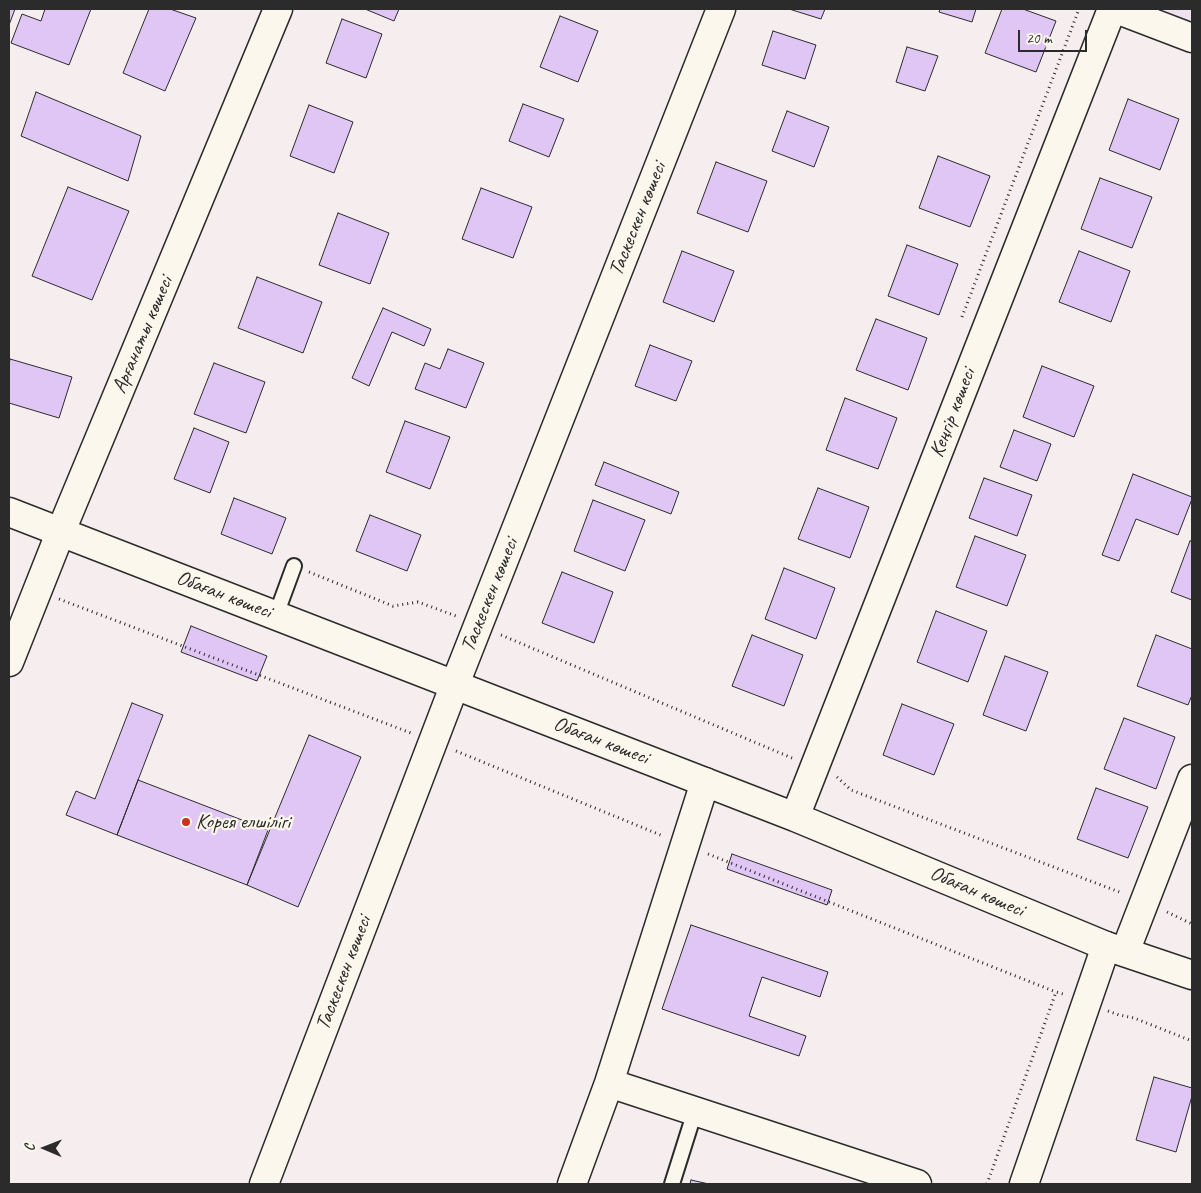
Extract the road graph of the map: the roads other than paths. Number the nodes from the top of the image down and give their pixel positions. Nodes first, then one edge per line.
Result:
1 (278, 9) edge
2 (721, 9) edge
3 (1112, 9) edge
4 (1116, 9) edge
5 (1192, 38) edge
6 (9, 512) edge
7 (61, 532) junction
8 (294, 566) road end
9 (276, 615) junction
10 (9, 662) edge
11 (454, 684) junction
12 (1192, 779) edge
13 (705, 782) junction
14 (795, 817) junction
15 (1116, 949) junction
16 (1192, 975) edge
17 (609, 1083) junction
18 (695, 1111) junction
19 (910, 1183) edge
20 (264, 1184) edge
21 (572, 1184) edge
22 (672, 1184) edge
23 (1024, 1184) edge

1 - 7 street, Арғанаты көшесі
2 - 11 street, Таскескен көшесі
3 - 14 street, Кеңгір көшесі
4 - 5 street
6 - 7 street, Обаған көшесі
7 - 9 street, Обаған көшесі
7 - 10 street, Арғанаты көшесі
8 - 9 lane
9 - 11 street, Обаған көшесі
11 - 13 street, Обаған көшесі
11 - 20 street, Таскескен көшесі
12 - 15 street
13 - 14 street, Обаған көшесі
13 - 17 street
14 - 15 street, Обаған көшесі
15 - 16 street, Обаған көшесі
15 - 23 street
17 - 18 street
17 - 21 street
18 - 19 street
18 - 22 lane

